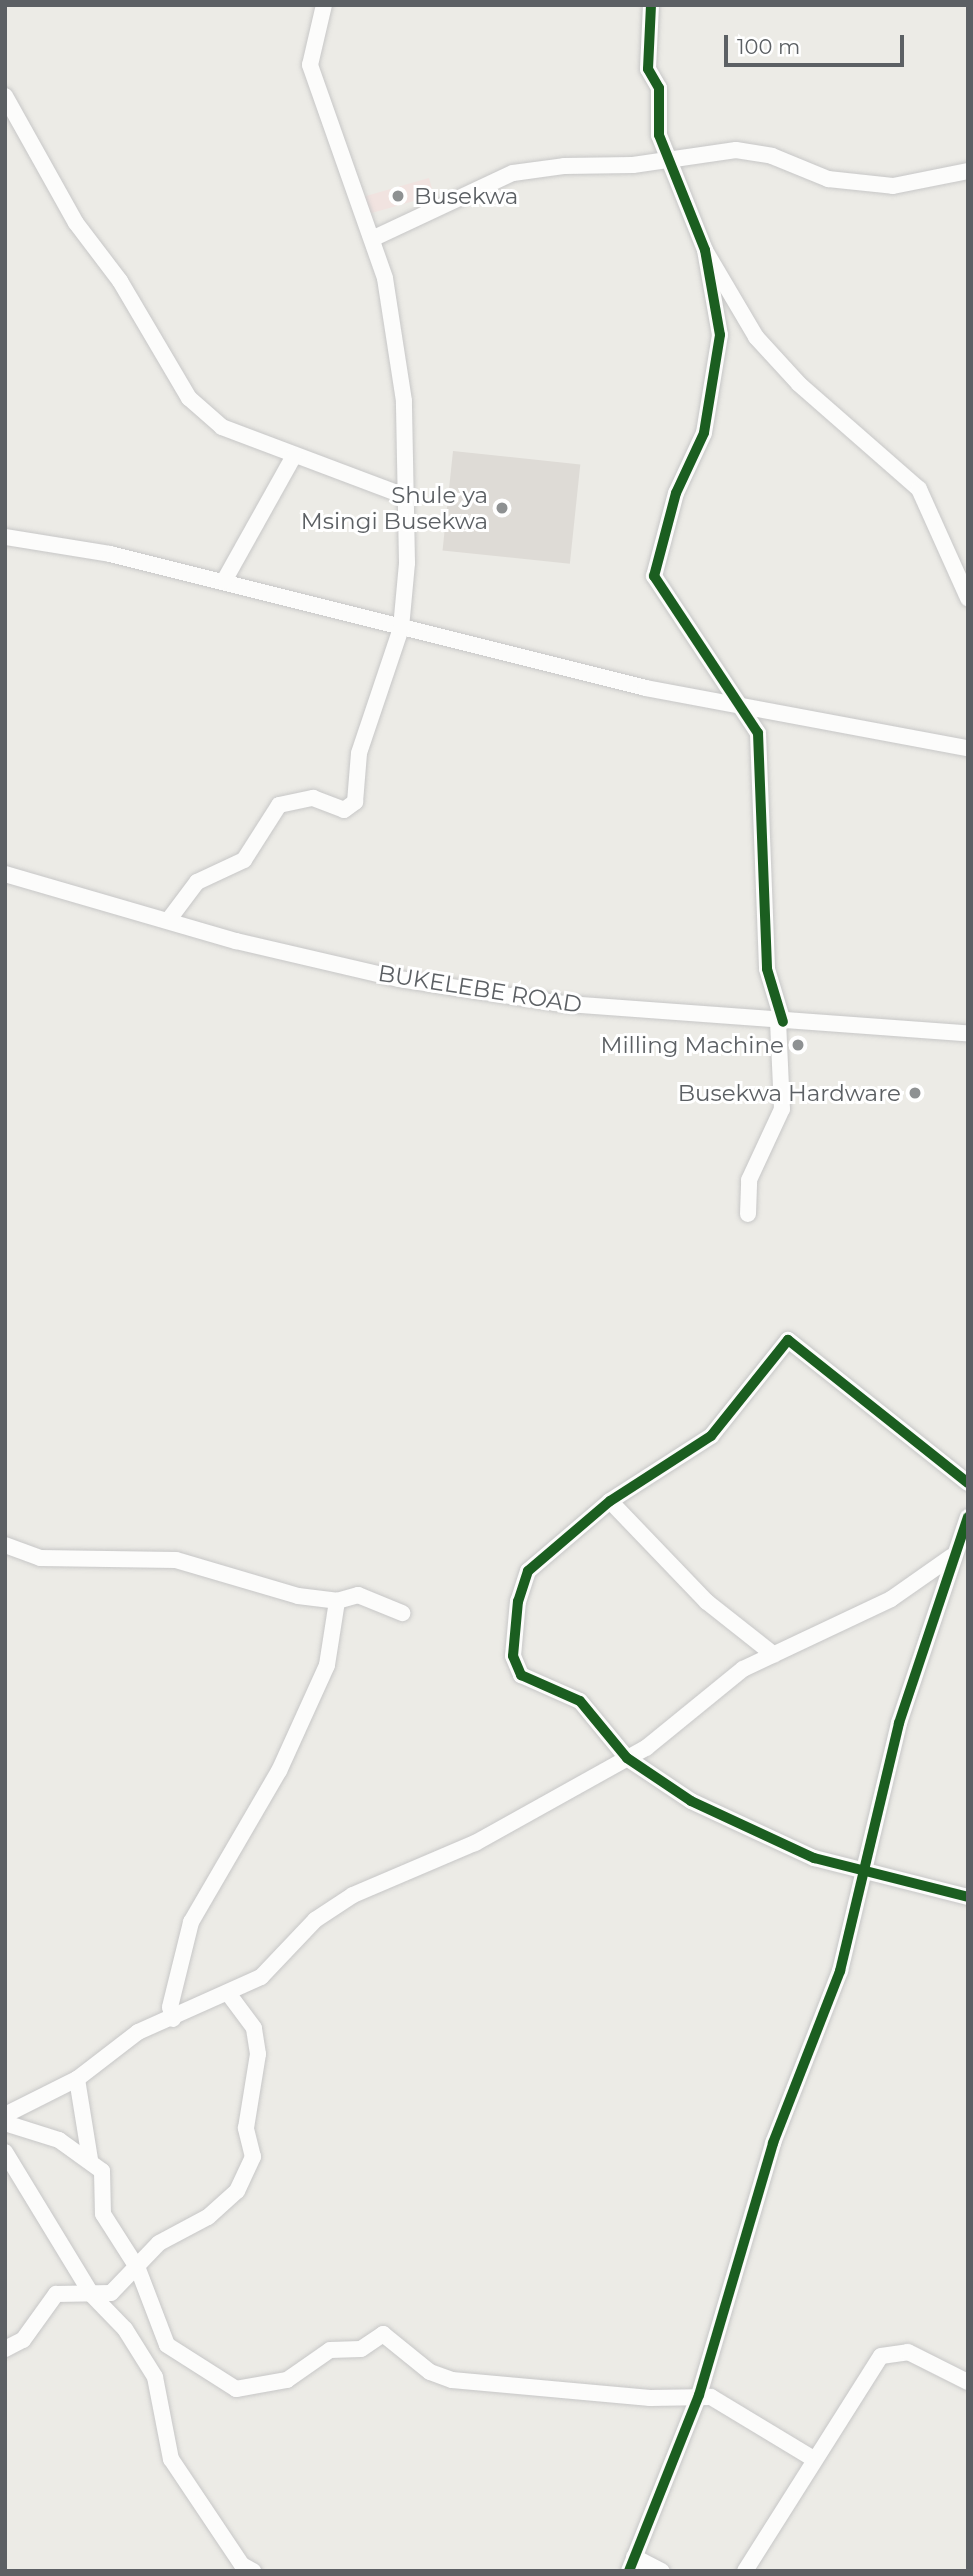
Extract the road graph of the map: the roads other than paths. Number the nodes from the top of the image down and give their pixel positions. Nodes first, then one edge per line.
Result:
1 (324, 5) edge
2 (651, 5) edge
3 (5, 96) edge
4 (665, 158) junction
5 (968, 171) edge
6 (374, 238) junction
7 (705, 250) junction
8 (294, 456) junction
9 (407, 496) junction
10 (5, 537) edge
11 (223, 581) junction
12 (968, 598) edge
13 (401, 628) junction
14 (742, 704) junction
15 (968, 748) edge
16 (5, 874) edge
17 (170, 918) junction
18 (781, 1021) junction
19 (968, 1033) edge
20 (748, 1214) dead end
21 (968, 1483) edge
22 (610, 1501) junction
23 (968, 1517) edge
24 (5, 1545) edge
25 (951, 1557) junction
26 (337, 1601) junction
27 (402, 1614) dead end
28 (774, 1655) junction
29 (627, 1758) junction
30 (867, 1874) junction
31 (968, 1897) edge
32 (228, 1993) junction
33 (173, 2019) junction
34 (77, 2080) junction
35 (5, 2115) edge
36 (5, 2123) edge
37 (5, 2152) edge
38 (90, 2159) junction
39 (138, 2269) junction
40 (92, 2295) junction
41 (5, 2349) edge
42 (968, 2382) edge
43 (699, 2395) junction
44 (812, 2458) junction
45 (631, 2564) edge
46 (253, 2571) edge
47 (662, 2571) edge
48 (745, 2571) edge

1 - 6 street
2 - 4 street
3 - 8 street
4 - 5 street
4 - 6 street
4 - 7 street
6 - 9 street
7 - 12 street
7 - 14 street
8 - 9 street
8 - 11 street
9 - 13 street
10 - 11 street
11 - 13 street
13 - 14 street
13 - 17 street
14 - 15 street
14 - 18 street
16 - 17 street, BUKELEBE ROAD
17 - 18 street, BUKELEBE ROAD
18 - 19 street, BUKELEBE ROAD
18 - 20 street
21 - 22 street
22 - 28 street
22 - 29 street
23 - 25 street
24 - 26 street
25 - 28 street
25 - 30 street
26 - 27 street
26 - 33 street
28 - 29 street
29 - 30 street
29 - 32 street
30 - 31 street
30 - 43 street
32 - 33 street
32 - 39 street
33 - 34 street
34 - 35 street
34 - 38 street
36 - 38 street
37 - 40 street
38 - 39 street
39 - 40 street
39 - 43 street
40 - 41 street
40 - 46 street
42 - 44 street
43 - 44 street
43 - 45 street
44 - 48 street
45 - 47 street

